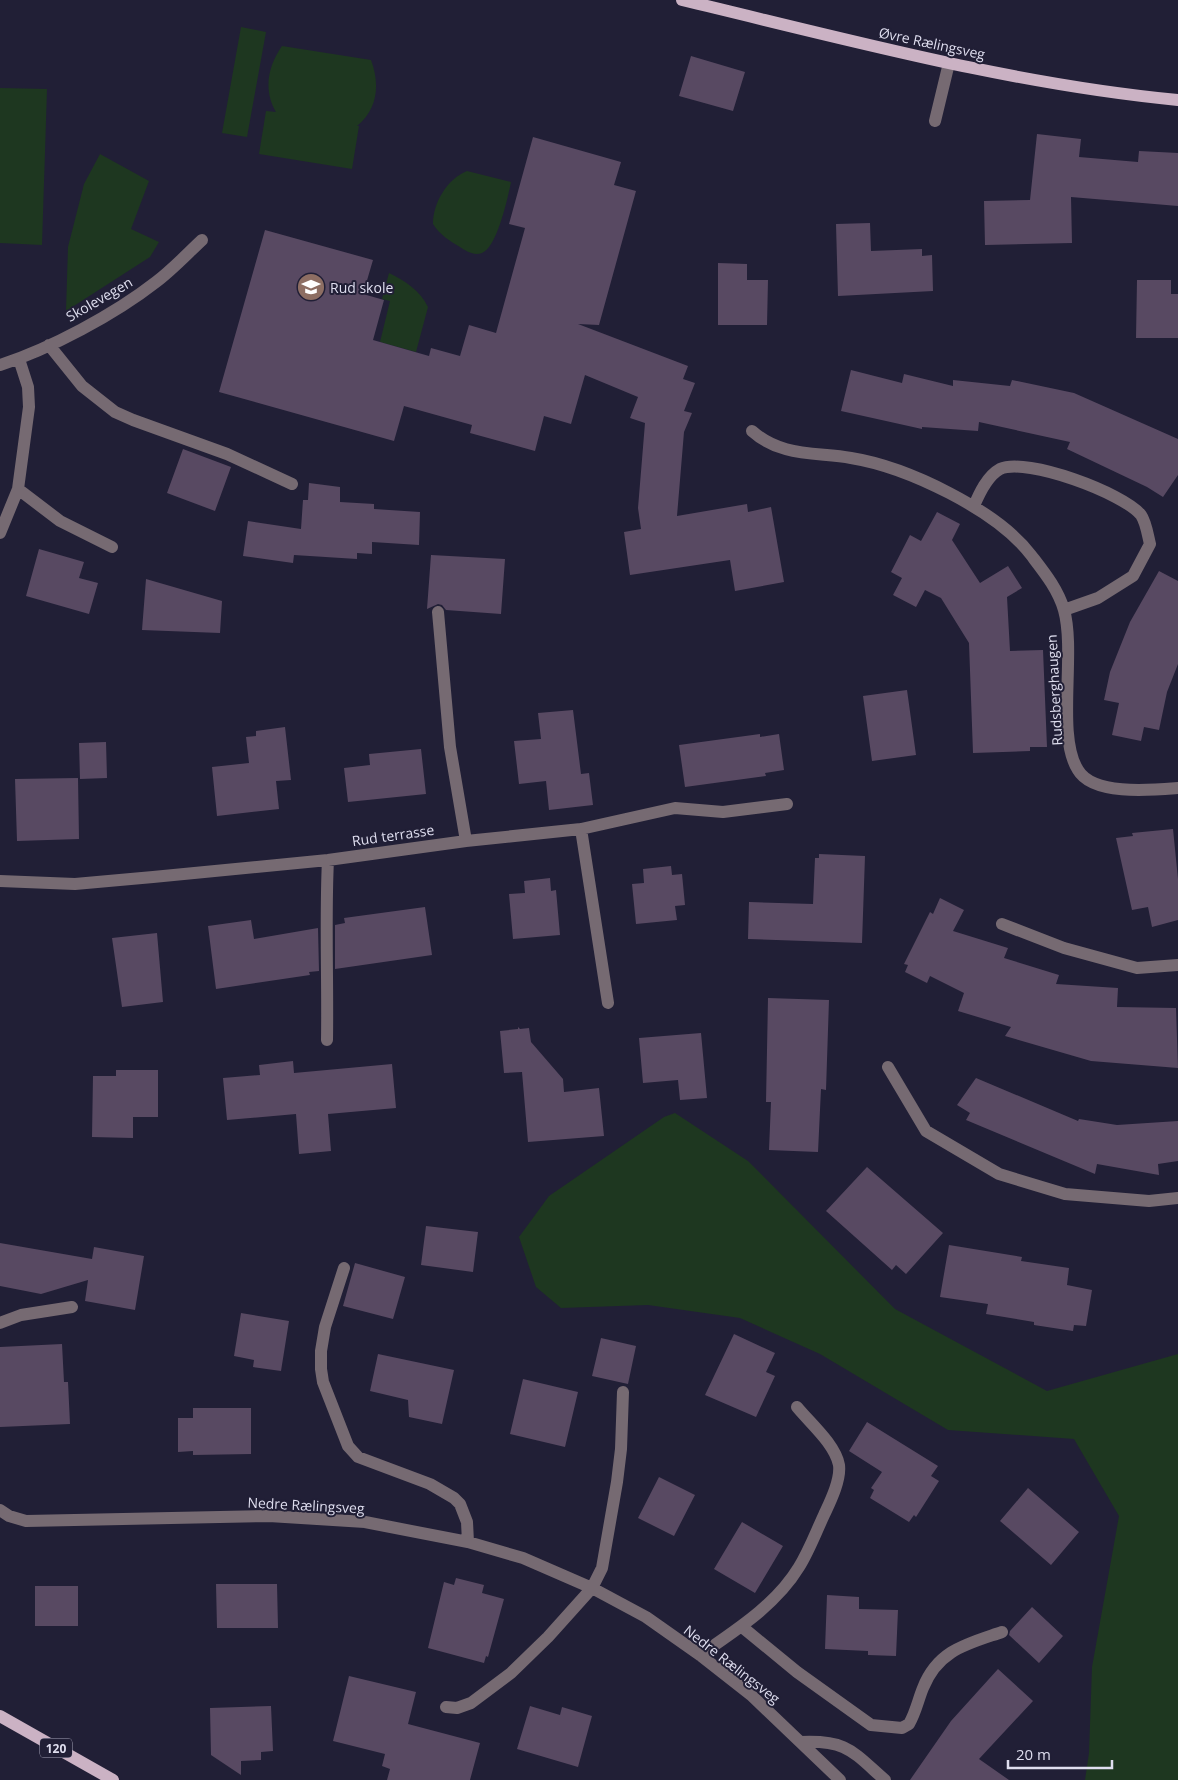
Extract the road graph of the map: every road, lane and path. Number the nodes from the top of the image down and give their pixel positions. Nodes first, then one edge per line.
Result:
1 (682, 0) edge
2 (949, 63) junction
3 (1178, 100) edge
4 (935, 121) dead end
5 (202, 240) dead end
6 (49, 345) junction
7 (19, 359) junction
8 (0, 364) edge
9 (752, 431) dead end
10 (292, 484) dead end
11 (18, 489) junction
12 (974, 506) junction
13 (0, 533) edge
14 (112, 548) dead end
15 (1064, 610) junction
16 (438, 612) dead end
17 (1178, 788) edge
18 (788, 804) dead end
19 (581, 829) junction
20 (466, 840) junction
21 (328, 860) junction
22 (0, 881) edge
23 (1002, 924) dead end
24 (1178, 965) edge
25 (608, 1004) dead end
26 (327, 1040) dead end
27 (888, 1067) dead end
28 (1178, 1198) edge
29 (344, 1268) dead end
30 (72, 1307) dead end
31 (0, 1323) edge
32 (623, 1392) dead end
33 (797, 1407) dead end
34 (4, 1513) edge
35 (468, 1542) junction
36 (592, 1588) junction
37 (741, 1626) junction
38 (1002, 1632) dead end
39 (700, 1655) junction
40 (446, 1707) dead end
41 (0, 1716) edge
42 (801, 1742) junction
43 (113, 1780) edge
44 (840, 1780) edge
45 (885, 1780) edge

1 - 2 main road, Øvre Rælingsveg
2 - 3 main road, Øvre Rælingsveg
2 - 4 street
5 - 6 street, Skolevegen
6 - 7 street, Skolevegen
6 - 10 street
7 - 8 street, Skolevegen
7 - 11 street
9 - 12 street, Rudsberghaugen
11 - 13 street
11 - 14 street
12 - 15 street, Rudsberghaugen
12 - 15 street
15 - 17 street, Rudsberghaugen
16 - 20 street
18 - 19 street, Rud terrasse
19 - 20 street, Rud terrasse
19 - 25 street
20 - 21 street, Rud terrasse
21 - 22 street, Rud terrasse
21 - 26 street
23 - 24 street
27 - 28 street
29 - 35 street
30 - 31 street
32 - 36 street
33 - 37 street
34 - 35 street, Nedre Rælingsveg
35 - 36 street, Nedre Rælingsveg
36 - 39 street, Nedre Rælingsveg
36 - 40 street
37 - 38 street
37 - 39 street
39 - 42 street, Nedre Rælingsveg
41 - 43 main road, 120
42 - 44 street, Nedre Rælingsveg
42 - 45 street

